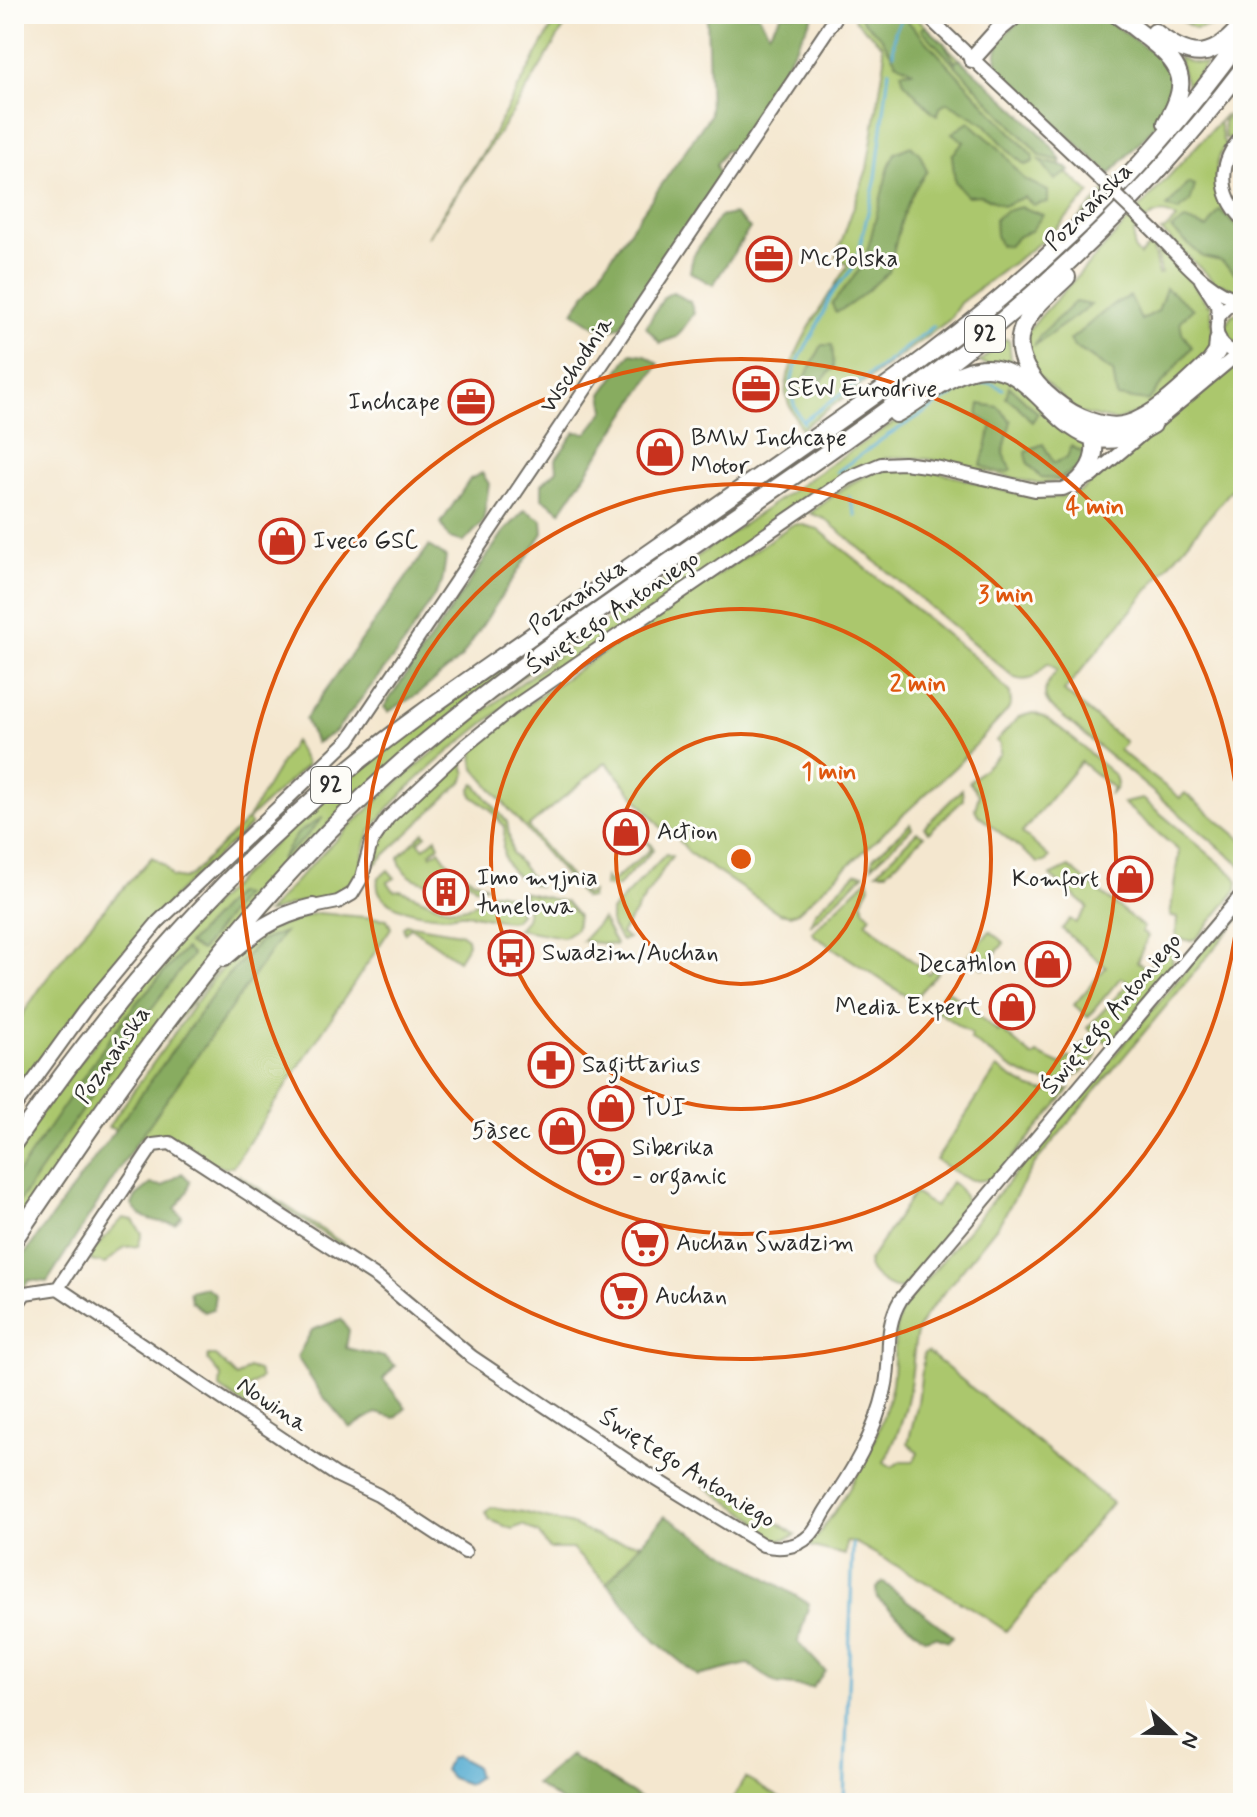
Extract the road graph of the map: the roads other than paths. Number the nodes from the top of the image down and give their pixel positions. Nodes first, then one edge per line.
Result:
1 (838, 14) edge
2 (925, 14) edge
3 (1000, 14) edge
4 (1017, 14) edge
5 (1115, 14) edge
6 (1133, 14) edge
7 (1243, 23) edge
8 (1243, 36) edge
9 (972, 59) junction
10 (1243, 68) edge
11 (1243, 136) edge
12 (1147, 156) junction
13 (1116, 216) junction
14 (1243, 219) edge
15 (1200, 277) junction
16 (1243, 301) edge
17 (1218, 318) junction
18 (1218, 340) junction
19 (1243, 354) edge
20 (1083, 420) junction
21 (1153, 425) junction
22 (1093, 437) junction
23 (844, 439) junction
24 (1074, 485) junction
25 (1243, 893) edge
26 (313, 907) joint
27 (200, 976) junction
28 (14, 1108) edge
29 (14, 1143) edge
30 (14, 1240) edge
31 (58, 1288) junction
32 (14, 1309) edge
33 (465, 1552) dead end

1 - 28 street, Wschodnia
2 - 9 street
3 - 9 main road
4 - 9 main road
5 - 12 main road
6 - 7 main road
8 - 12 main road, Poznańska / 92
9 - 15 street, bridge
10 - 13 main road, Poznańska / 92
11 - 14 street
12 - 29 main road, Poznańska / 92
13 - 20 main road
13 - 23 main road, Poznańska / 92
15 - 16 street
15 - 17 street
16 - 17 street
17 - 18 street
18 - 19 street
18 - 20 main road
19 - 21 street, Świętego Antoniego
20 - 22 main road
21 - 22 main road
21 - 24 street, Świętego Antoniego
22 - 23 main road
22 - 24 main road
23 - 27 main road, Poznańska / 92
24 - 26 street, Świętego Antoniego
25 - 31 street, Świętego Antoniego
26 - 27 main road
27 - 30 main road, Poznańska / 92
31 - 32 street
31 - 33 street, Nowina

